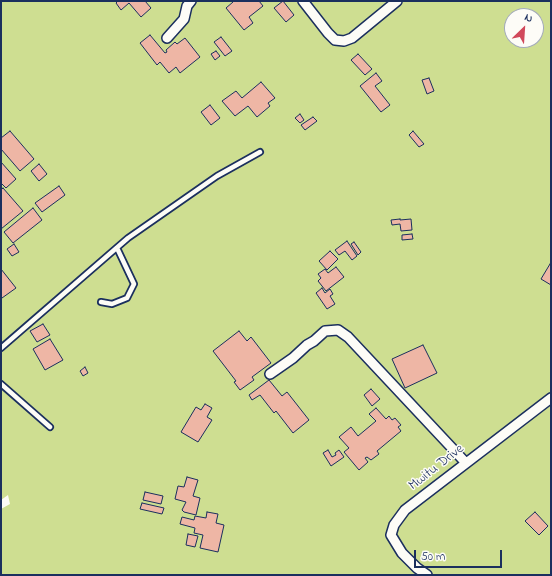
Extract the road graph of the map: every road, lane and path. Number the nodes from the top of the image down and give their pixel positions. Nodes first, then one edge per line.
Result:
1 (191, 1) edge
2 (303, 1) edge
3 (397, 1) edge
4 (167, 38) dead end
5 (260, 152) dead end
6 (117, 248) junction
7 (101, 302) dead end
8 (1, 348) edge
9 (270, 374) dead end
10 (1, 384) edge
11 (551, 398) edge
12 (50, 427) dead end
13 (466, 463) junction
14 (426, 575) edge

1 - 4 street
2 - 3 street
5 - 6 lane
6 - 7 lane
6 - 8 lane
9 - 13 street
10 - 12 lane
11 - 13 street, Mwitu Drive
13 - 14 street, Mwitu Drive

